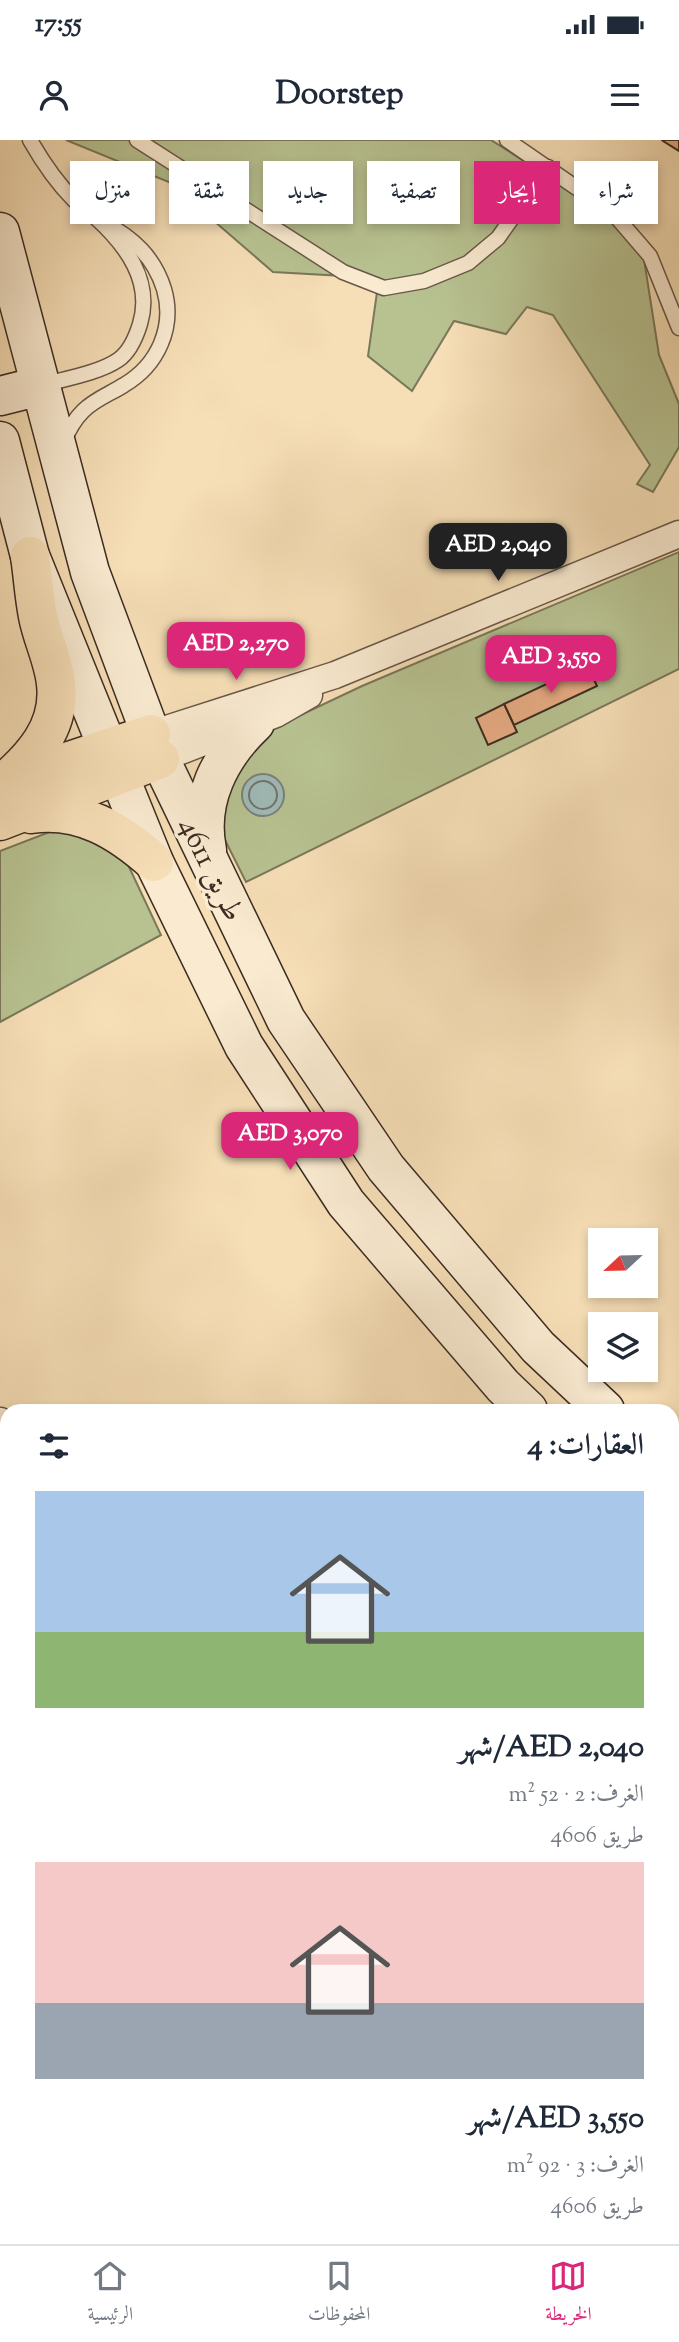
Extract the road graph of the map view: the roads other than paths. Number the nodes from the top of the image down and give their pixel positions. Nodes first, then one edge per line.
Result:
1 (30, 140) edge
2 (137, 140) edge
3 (506, 140) edge
4 (539, 161) edge
5 (560, 175) edge
6 (70, 195) edge
7 (101, 224) edge
8 (107, 224) edge
9 (508, 224) edge
10 (0, 232) edge
11 (679, 328) edge
12 (40, 386) junction
13 (0, 396) edge
14 (0, 441) edge
15 (60, 458) junction
16 (679, 534) edge
17 (30, 556) junction
18 (335, 675) junction
19 (255, 723) junction
20 (155, 747) junction
21 (113, 762) junction
22 (4, 802) edge
23 (154, 862) junction
24 (212, 870) junction
25 (521, 1404) edge
26 (598, 1404) edge

1 - 6 lane
2 - 9 lane
3 - 4 lane
5 - 11 lane
7 - 12 lane
8 - 15 lane
10 - 12 street, طريق 4611
12 - 13 street
12 - 15 street, طريق 4611
14 - 17 street, طريق 4611
15 - 20 street, طريق 4611
16 - 18 street
17 - 21 street, طريق 4611
17 - 22 main road
18 - 19 street
18 - 20 street
19 - 20 street
19 - 24 street
20 - 21 main road
20 - 24 street, طريق 4611
21 - 22 main road
21 - 23 street, طريق 4611
22 - 23 main road
23 - 25 street, طريق 4611
24 - 26 street, طريق 4611

